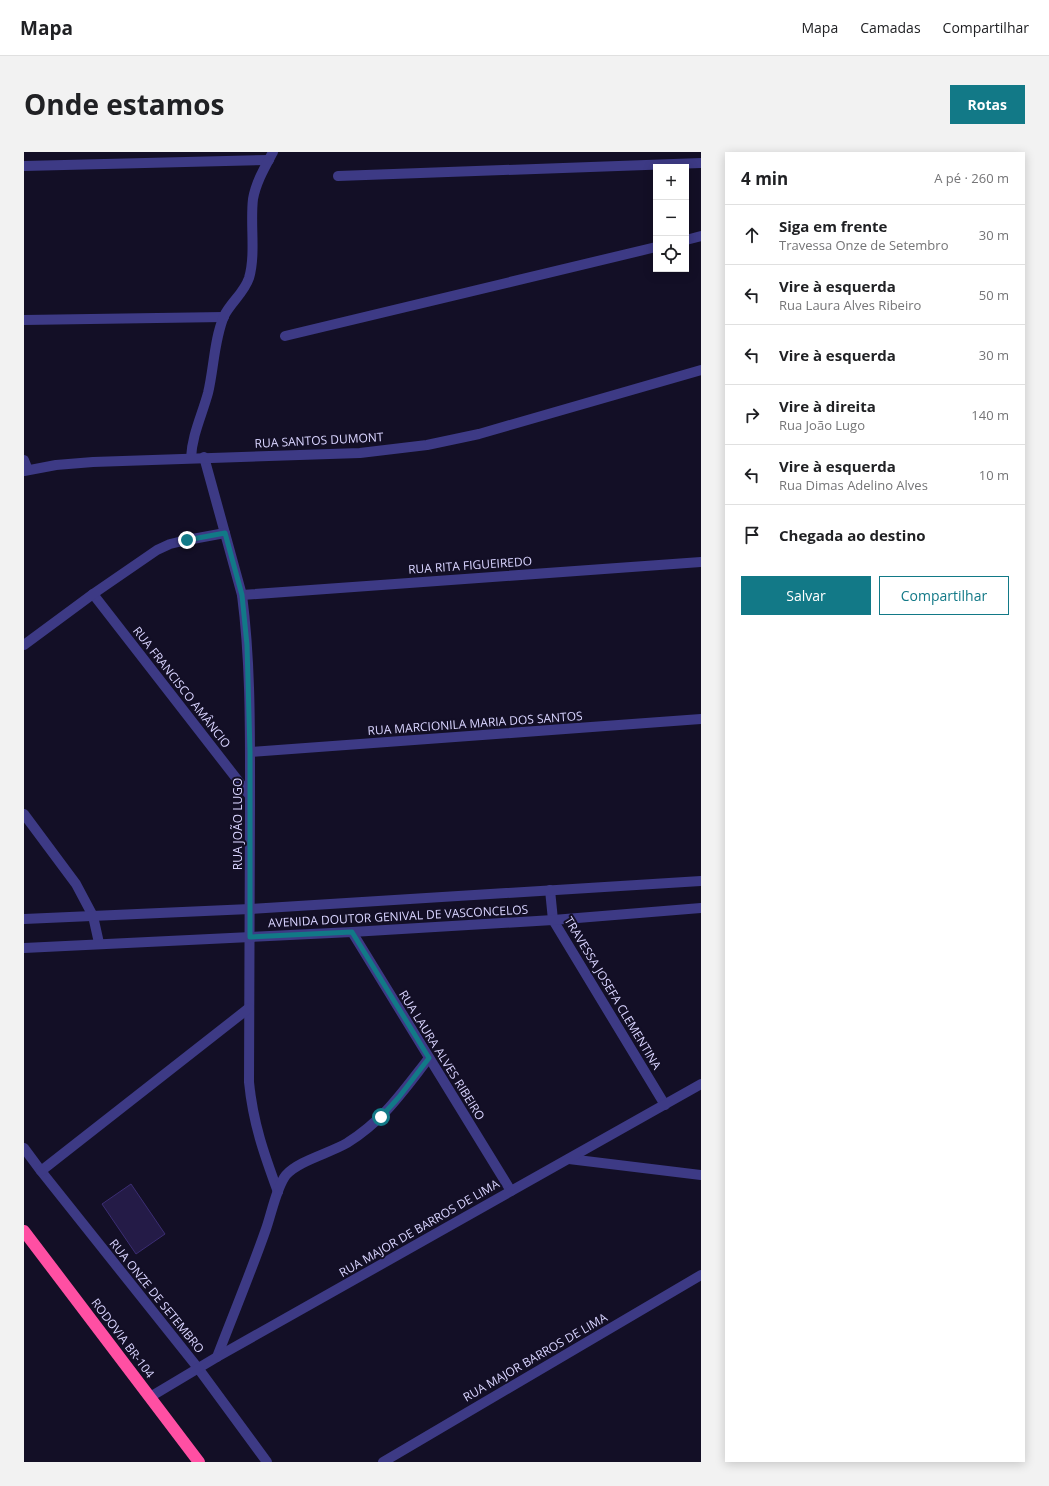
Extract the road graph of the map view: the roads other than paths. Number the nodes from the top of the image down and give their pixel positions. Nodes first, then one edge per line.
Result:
1 (271, 156) edge
2 (701, 163) edge
3 (24, 166) edge
4 (338, 176) dead end
5 (701, 236) edge
6 (689, 239) edge
7 (653, 248) edge
8 (224, 317) junction
9 (24, 320) edge
10 (285, 336) dead end
11 (701, 370) edge
12 (204, 457) junction
13 (191, 458) junction
14 (25, 467) edge
15 (225, 533) junction
16 (701, 562) edge
17 (93, 594) junction
18 (242, 595) junction
19 (24, 645) edge
20 (701, 719) edge
21 (250, 752) junction
22 (250, 796) junction
23 (24, 814) edge
24 (701, 881) edge
25 (550, 890) junction
26 (701, 908) edge
27 (250, 909) junction
28 (93, 916) junction
29 (24, 919) edge
30 (554, 920) junction
31 (352, 932) junction
32 (250, 937) junction
33 (99, 944) junction
34 (24, 948) edge
35 (249, 1008) junction
36 (429, 1058) junction
37 (701, 1084) edge
38 (664, 1105) junction
39 (24, 1148) edge
40 (569, 1159) junction
41 (41, 1171) junction
42 (701, 1175) edge
43 (511, 1191) junction
44 (278, 1192) junction
45 (24, 1231) edge
46 (701, 1275) edge
47 (217, 1357) junction
48 (198, 1368) junction
49 (150, 1398) junction
50 (198, 1462) edge
51 (267, 1462) edge
52 (383, 1462) edge

1 - 3 street
1 - 8 street
2 - 4 street
5 - 6 street
7 - 10 street
8 - 9 street
8 - 13 street
11 - 12 street, RUA SANTOS DUMONT
12 - 13 street, RUA SANTOS DUMONT
12 - 15 street, RUA JOÃO LUGO
13 - 14 street, RUA SANTOS DUMONT
15 - 17 street
15 - 18 street, RUA JOÃO LUGO
16 - 18 street, RUA RITA FIGUEIREDO
17 - 19 street
17 - 22 street, RUA FRANCISCO AMÂNCIO
18 - 21 street, RUA JOÃO LUGO
20 - 21 street, RUA MARCIONILA MARIA DOS SANTOS
21 - 22 street, RUA JOÃO LUGO
22 - 27 street, RUA JOÃO LUGO
23 - 28 street
24 - 25 street, AVENIDA DOUTOR GENIVAL DE VASCONCELOS
25 - 27 street, AVENIDA DOUTOR GENIVAL DE VASCONCELOS
25 - 30 street, TRAVESSA JOSEFA CLEMENTINA
26 - 30 street, AVENIDA DOUTOR GENIVAL DE VASCONCELOS
27 - 28 street, AVENIDA DOUTOR GENIVAL DE VASCONCELOS
27 - 32 street, RUA JOÃO LUGO
28 - 29 street, AVENIDA DOUTOR GENIVAL DE VASCONCELOS
28 - 33 street
30 - 31 street, AVENIDA DOUTOR GENIVAL DE VASCONCELOS
30 - 38 street, TRAVESSA JOSEFA CLEMENTINA
31 - 32 street, AVENIDA DOUTOR GENIVAL DE VASCONCELOS
31 - 36 street, RUA LAURA ALVES RIBEIRO
32 - 33 street, AVENIDA DOUTOR GENIVAL DE VASCONCELOS
32 - 35 street, RUA JOÃO LUGO
33 - 34 street, AVENIDA DOUTOR GENIVAL DE VASCONCELOS
35 - 41 street
35 - 44 street, RUA JOÃO LUGO
36 - 43 street, RUA LAURA ALVES RIBEIRO
36 - 44 street
37 - 38 street, RUA MAJOR DE BARROS DE LIMA
38 - 40 street, RUA MAJOR DE BARROS DE LIMA
39 - 41 street, RUA ONZE DE SETEMBRO
40 - 42 street
40 - 43 street, RUA MAJOR DE BARROS DE LIMA
41 - 48 street, RUA ONZE DE SETEMBRO
43 - 47 street, RUA MAJOR DE BARROS DE LIMA
44 - 47 street
45 - 49 highway, RODOVIA BR-104
46 - 52 street, RUA MAJOR BARROS DE LIMA
47 - 48 street, RUA MAJOR DE BARROS DE LIMA
48 - 49 street, RUA MAJOR DE BARROS DE LIMA
48 - 51 street, RUA ONZE DE SETEMBRO
49 - 50 highway, RODOVIA BR-104

